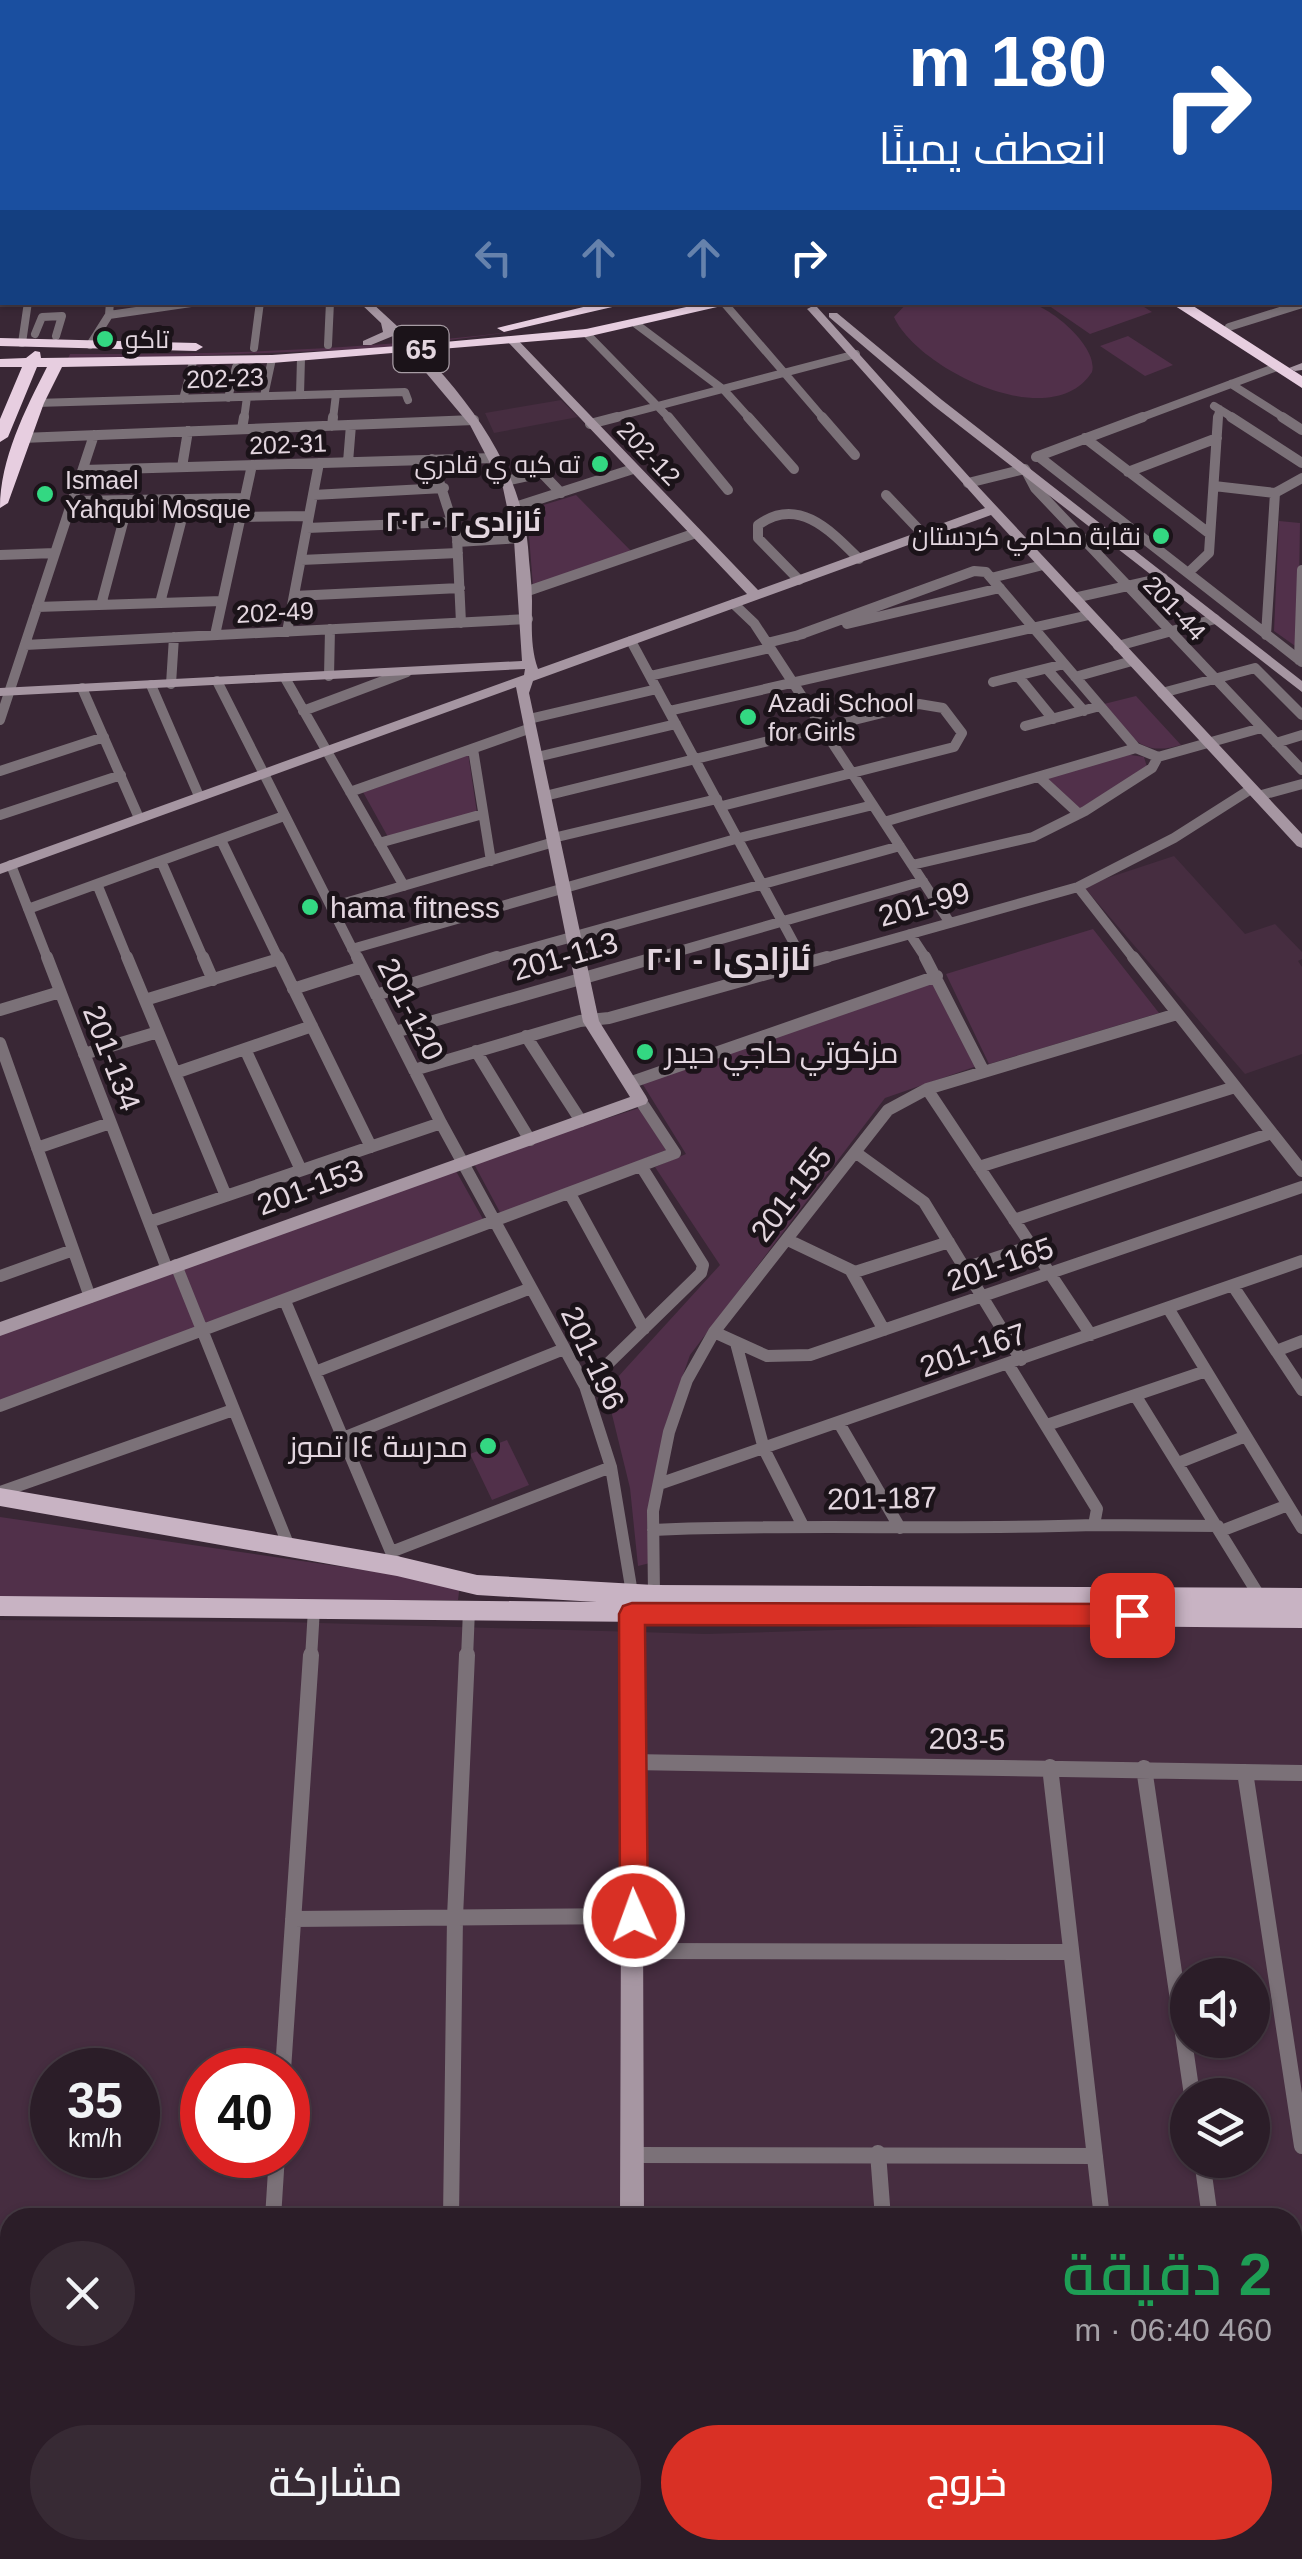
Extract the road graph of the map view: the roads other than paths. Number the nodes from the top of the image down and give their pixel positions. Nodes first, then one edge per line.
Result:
1 (28, 305) edge
2 (110, 305) edge
3 (170, 305) edge
4 (260, 305) edge
5 (330, 305) edge
6 (372, 305) edge
7 (604, 305) edge
8 (656, 305) edge
9 (680, 305) edge
10 (711, 305) edge
11 (731, 305) edge
12 (813, 305) edge
13 (813, 305) edge
14 (813, 305) edge
15 (831, 305) edge
16 (839, 305) edge
17 (1299, 305) edge
18 (1197, 309) edge
19 (630, 314) edge
20 (109, 315) junction
21 (386, 324) junction
22 (1229, 326) junction
23 (495, 330) junction
24 (586, 333) junction
25 (426, 337) junction
26 (28, 338) junction
27 (511, 339) junction
28 (367, 343) junction
29 (0, 344) edge
30 (90, 345) junction
31 (328, 345) junction
32 (254, 348) junction
33 (234, 349) junction
34 (412, 350) junction
35 (856, 354) junction
36 (49, 355) junction
37 (301, 358) junction
38 (272, 359) junction
39 (193, 362) junction
40 (0, 363) edge
41 (106, 364) junction
42 (236, 367) dead end
43 (1277, 367) junction
44 (1300, 372) edge
45 (784, 374) junction
46 (910, 383) junction
47 (1232, 384) junction
48 (888, 388) junction
49 (724, 390) junction
50 (336, 394) junction
51 (300, 395) junction
52 (18, 396) junction
53 (39, 396) junction
54 (264, 396) junction
55 (1200, 396) junction
56 (247, 397) junction
57 (228, 398) junction
58 (183, 399) junction
59 (408, 400) dead end
60 (946, 402) junction
61 (659, 406) junction
62 (1219, 409) junction
63 (5, 415) edge
64 (474, 420) junction
65 (590, 424) junction
66 (351, 425) junction
67 (332, 426) junction
68 (242, 429) junction
69 (1302, 430) edge
70 (188, 432) junction
71 (94, 435) junction
72 (0, 437) edge
73 (22, 438) junction
74 (1085, 438) junction
75 (1217, 438) junction
76 (855, 455) dead end
77 (7, 458) edge
78 (494, 458) junction
79 (432, 460) junction
80 (1031, 461) junction
81 (348, 462) junction
82 (1302, 462) edge
83 (319, 463) junction
84 (252, 465) junction
85 (182, 467) junction
86 (632, 469) junction
87 (794, 469) dead end
88 (83, 470) junction
89 (1128, 472) junction
90 (1302, 478) edge
91 (505, 481) junction
92 (968, 483) junction
93 (1214, 486) junction
94 (444, 488) junction
95 (728, 490) dead end
96 (561, 493) junction
97 (1274, 493) junction
98 (313, 495) junction
99 (886, 495) dead end
100 (244, 498) junction
101 (186, 499) junction
102 (129, 500) junction
103 (72, 502) junction
104 (0, 503) edge
105 (515, 508) junction
106 (997, 515) junction
107 (308, 516) junction
108 (239, 517) junction
109 (454, 522) junction
110 (306, 528) junction
111 (1109, 528) junction
112 (696, 533) junction
113 (1210, 534) junction
114 (924, 536) junction
115 (520, 538) junction
116 (458, 547) junction
117 (55, 553) junction
118 (0, 555) edge
119 (859, 559) junction
120 (301, 560) junction
121 (1042, 565) junction
122 (1302, 570) edge
123 (1188, 573) junction
124 (991, 578) junction
125 (1163, 578) junction
126 (798, 580) junction
127 (1128, 586) junction
128 (460, 588) junction
129 (1000, 588) junction
130 (525, 592) junction
131 (294, 596) junction
132 (900, 596) junction
133 (1074, 598) junction
134 (745, 599) junction
135 (222, 601) junction
136 (160, 603) junction
137 (102, 605) junction
138 (38, 607) junction
139 (911, 609) junction
140 (1090, 615) junction
141 (528, 619) junction
142 (1215, 619) junction
143 (462, 622) junction
144 (1034, 628) junction
145 (330, 629) junction
146 (287, 632) junction
147 (1170, 632) junction
148 (1266, 634) junction
149 (216, 635) junction
150 (796, 636) junction
151 (174, 637) junction
152 (631, 640) junction
153 (25, 645) junction
154 (769, 645) junction
155 (1118, 646) junction
156 (1132, 661) junction
157 (1064, 664) junction
158 (1301, 665) edge
159 (1047, 668) junction
160 (531, 669) junction
161 (407, 672) junction
162 (329, 676) junction
163 (650, 676) junction
164 (1018, 676) junction
165 (1075, 677) junction
166 (285, 678) junction
167 (1214, 679) junction
168 (217, 681) junction
169 (994, 682) dead end
170 (151, 684) junction
171 (171, 684) junction
172 (794, 684) junction
173 (82, 688) junction
174 (1302, 688) edge
175 (658, 690) junction
176 (5, 692) edge
177 (1162, 693) junction
178 (1100, 706) junction
179 (303, 711) junction
180 (669, 711) junction
181 (1084, 711) junction
182 (1302, 715) edge
183 (1053, 719) junction
184 (0, 720) edge
185 (530, 724) junction
186 (676, 724) junction
187 (1025, 726) dead end
188 (823, 728) junction
189 (1262, 728) junction
190 (1302, 735) edge
191 (104, 737) junction
192 (1209, 743) junction
193 (1276, 743) junction
194 (1136, 748) junction
195 (474, 749) junction
196 (326, 750) junction
197 (537, 757) junction
198 (1158, 757) junction
199 (696, 759) junction
200 (1302, 770) edge
201 (0, 771) edge
202 (262, 773) junction
203 (852, 773) junction
204 (120, 776) junction
205 (1040, 778) junction
206 (1302, 784) edge
207 (350, 792) junction
208 (1255, 792) junction
209 (199, 796) junction
210 (545, 796) junction
211 (720, 803) junction
212 (873, 805) junction
213 (484, 814) junction
214 (1078, 814) junction
215 (0, 815) edge
216 (284, 816) junction
217 (139, 818) junction
218 (884, 822) junction
219 (739, 838) junction
220 (221, 840) junction
221 (554, 840) junction
222 (379, 843) junction
223 (1302, 843) edge
224 (900, 846) junction
225 (161, 861) junction
226 (491, 861) junction
227 (912, 864) junction
228 (6, 867) edge
229 (761, 880) junction
230 (923, 881) junction
231 (97, 884) junction
232 (404, 886) junction
233 (564, 887) junction
234 (1078, 887) junction
235 (331, 907) junction
236 (28, 908) junction
237 (784, 920) junction
238 (950, 923) junction
239 (572, 934) junction
240 (910, 934) junction
241 (352, 949) junction
242 (279, 959) junction
243 (805, 964) junction
244 (362, 967) junction
245 (936, 976) junction
246 (580, 977) junction
247 (213, 980) junction
248 (293, 988) junction
249 (60, 992) junction
250 (376, 995) junction
251 (145, 1000) junction
252 (0, 1010) edge
253 (1177, 1014) junction
254 (591, 1022) junction
255 (312, 1026) junction
256 (158, 1032) junction
257 (395, 1032) junction
258 (526, 1036) junction
259 (0, 1043) edge
260 (245, 1049) junction
261 (476, 1051) junction
262 (84, 1054) junction
263 (414, 1070) junction
264 (984, 1072) junction
265 (175, 1073) junction
266 (629, 1083) junction
267 (15, 1086) junction
268 (1235, 1087) junction
269 (927, 1089) junction
270 (0, 1090) edge
271 (640, 1100) junction
272 (581, 1121) junction
273 (441, 1122) junction
274 (110, 1124) junction
275 (1272, 1134) junction
276 (530, 1140) junction
277 (370, 1146) junction
278 (37, 1148) junction
279 (854, 1152) junction
280 (463, 1160) junction
281 (641, 1166) junction
282 (979, 1167) junction
283 (301, 1170) junction
284 (1302, 1171) edge
285 (1302, 1188) edge
286 (570, 1194) junction
287 (226, 1196) junction
288 (1014, 1220) junction
289 (149, 1222) junction
290 (497, 1222) junction
291 (788, 1240) junction
292 (949, 1242) junction
293 (1031, 1246) junction
294 (73, 1250) junction
295 (1302, 1261) edge
296 (171, 1267) junction
297 (965, 1268) junction
298 (851, 1271) junction
299 (1050, 1274) junction
300 (0, 1276) edge
301 (1233, 1286) junction
302 (531, 1288) junction
303 (90, 1296) junction
304 (983, 1297) junction
305 (286, 1300) junction
306 (1168, 1308) junction
307 (0, 1329) edge
308 (644, 1329) junction
309 (884, 1330) junction
310 (204, 1331) junction
311 (714, 1332) junction
312 (1090, 1335) junction
313 (1302, 1341) edge
314 (736, 1343) junction
315 (564, 1349) junction
316 (1276, 1351) junction
317 (1014, 1362) junction
318 (1206, 1371) junction
319 (316, 1372) junction
320 (585, 1386) junction
321 (1302, 1390) edge
322 (1135, 1395) junction
323 (0, 1406) edge
324 (233, 1410) junction
325 (839, 1423) junction
326 (1047, 1425) junction
327 (1246, 1436) junction
328 (343, 1438) junction
329 (764, 1450) junction
330 (1178, 1463) junction
331 (611, 1467) junction
332 (659, 1484) junction
333 (0, 1494) edge
334 (1297, 1516) edge
335 (1094, 1525) junction
336 (803, 1526) junction
337 (900, 1528) junction
338 (1220, 1529) junction
339 (653, 1530) junction
340 (290, 1549) junction
341 (394, 1559) junction
342 (631, 1569) junction
343 (654, 1569) junction
344 (477, 1586) junction
345 (1260, 1598) junction
346 (1302, 1598) edge
347 (639, 1601) junction
348 (1011, 1604) junction
349 (0, 1606) edge
350 (314, 1609) junction
351 (469, 1610) junction
352 (1302, 1618) edge
353 (631, 1762) junction
354 (1050, 1767) junction
355 (1144, 1768) junction
356 (1245, 1772) junction
357 (1302, 1772) edge
358 (634, 1916) junction
359 (455, 1917) junction
360 (293, 1919) junction
361 (635, 1952) junction
362 (1070, 1952) junction
363 (284, 2048) edge
364 (1190, 2078) edge
365 (1302, 2146) edge
366 (878, 2153) junction
367 (632, 2155) junction
368 (1095, 2156) junction
369 (276, 2178) edge
370 (1204, 2178) edge
371 (274, 2208) edge
372 (451, 2208) edge
373 (632, 2208) edge
374 (882, 2208) edge
375 (1101, 2208) edge
376 (1209, 2208) edge

1 - 26 street
2 - 20 street
3 - 20 street
4 - 32 street
5 - 31 street
6 - 21 street
7 - 19 highway, 65
7 - 23 highway, 65
8 - 19 highway, 65
9 - 19 highway, 65
10 - 19 highway, 65
11 - 45 street
12 - 60 street
13 - 35 street
14 - 46 street
15 - 60 street
16 - 60 street
17 - 22 street
18 - 22 highway
18 - 43 highway
19 - 23 highway, 65
19 - 24 highway, 65
19 - 27 highway, 65
19 - 49 street
20 - 30 street
21 - 25 street
21 - 28 street
22 - 44 highway
23 - 25 highway, 65
24 - 27 highway, 65
24 - 61 street
25 - 28 highway, 65
26 - 29 highway, 65
26 - 36 highway, 65
26 - 36 street
27 - 34 highway, 65
27 - 65 street, 202-12
28 - 31 highway, 65
29 - 36 highway, 65
30 - 33 highway, 65
30 - 36 highway, 65
31 - 32 highway, 65
32 - 33 highway, 65
33 - 36 highway, 65
34 - 37 highway, 65
34 - 64 street
35 - 45 street
35 - 48 street
36 - 40 highway, 65
36 - 41 highway, 65
36 - 52 highway
36 - 53 highway
37 - 38 highway, 65
37 - 51 street
38 - 39 highway, 65
38 - 54 street
39 - 41 highway, 65
39 - 58 street
40 - 52 highway
41 - 53 highway
42 - 57 street
43 - 44 highway
43 - 47 street
45 - 49 street
45 - 76 street
46 - 48 street
46 - 60 street
47 - 55 street
47 - 69 street
48 - 92 street
49 - 61 street
49 - 87 street
50 - 51 street, 202-23
50 - 59 street, 202-23
50 - 67 street
51 - 54 street, 202-23
52 - 63 highway
53 - 58 street, 202-23
53 - 73 highway
54 - 56 street, 202-23
55 - 62 street
55 - 74 street
56 - 57 street, 202-23
56 - 68 street
57 - 58 street, 202-23
60 - 80 street
61 - 65 street
61 - 95 street
62 - 75 street
62 - 82 street
63 - 72 highway
64 - 66 street
64 - 78 street
65 - 86 street, 202-12
66 - 67 street
66 - 81 street
67 - 68 street
68 - 70 street
70 - 71 street
70 - 85 street
71 - 73 street
71 - 88 street
73 - 77 highway
74 - 80 street
74 - 89 street
75 - 89 street
75 - 93 street
77 - 104 highway
78 - 79 street, 202-31
78 - 91 street
79 - 81 street, 202-31
79 - 94 street
80 - 92 street
80 - 111 street
80 - 123 street
80 - 127 street, 201-44
81 - 83 street, 202-31
83 - 84 street, 202-31
83 - 98 street
84 - 85 street, 202-31
84 - 100 street
85 - 88 street, 202-31
86 - 96 street
86 - 112 street, 202-12
88 - 103 street
89 - 113 street
90 - 97 street
91 - 96 street
91 - 105 street
92 - 106 street
93 - 97 street
93 - 113 street
94 - 98 street
94 - 109 street
96 - 105 street
97 - 148 street
98 - 107 street
99 - 114 street
100 - 101 street
100 - 108 street
101 - 102 street
101 - 136 street
102 - 103 street
102 - 137 street
103 - 117 street
105 - 115 street
106 - 114 street
106 - 121 street
107 - 108 street
107 - 110 street
108 - 135 street
109 - 110 street
109 - 116 street
110 - 120 street
111 - 125 street
111 - 158 street
112 - 130 street
112 - 134 street, 202-12
113 - 123 street
114 - 119 street
115 - 116 street
115 - 130 street
116 - 120 street
116 - 128 street
117 - 118 street
117 - 138 street
119 - 126 street
119 - 126 street
120 - 131 street
121 - 124 street
121 - 133 street
122 - 158 street
123 - 148 street
124 - 129 street
124 - 132 street
125 - 127 street
125 - 142 street
126 - 134 street
127 - 133 street
127 - 147 street, 201-44
128 - 131 street
128 - 143 street
129 - 139 street
129 - 144 street
130 - 141 street
131 - 146 street
132 - 139 street
132 - 150 street
133 - 140 street
134 - 152 street
134 - 154 street
135 - 136 street
135 - 149 street
136 - 137 street
137 - 138 street
138 - 153 street
139 - 150 street
140 - 144 street
140 - 155 street
141 - 143 street, 202-49
141 - 160 street
142 - 147 street
142 - 174 street
143 - 145 street, 202-49
144 - 157 street
144 - 172 street
145 - 146 street, 202-49
145 - 162 street
146 - 149 street, 202-49
147 - 155 street
147 - 167 street, 201-44
148 - 158 street
149 - 151 street, 202-49
150 - 154 street
151 - 153 street, 202-49
151 - 171 street
152 - 160 street
152 - 163 street
153 - 176 street
154 - 163 street
154 - 172 street
155 - 156 street
156 - 165 street
156 - 177 street
157 - 159 street
157 - 165 street
159 - 164 street
159 - 181 street
160 - 161 street
160 - 185 street
160 - 196 street
161 - 162 street
161 - 179 street
162 - 166 street
163 - 175 street
164 - 169 street
164 - 183 street
165 - 178 street
166 - 168 street
166 - 179 street
167 - 177 street
167 - 182 street
167 - 189 street, 201-44
168 - 171 street
168 - 202 street, 201-120
170 - 171 street
170 - 173 street
170 - 209 street
172 - 180 street
172 - 188 street
173 - 176 street
173 - 191 street
175 - 180 street
175 - 185 street
176 - 184 street
177 - 192 street
178 - 181 street
178 - 194 street
179 - 196 street
180 - 186 street
181 - 183 street
183 - 187 street
185 - 195 street
185 - 197 street
186 - 197 street
186 - 199 street
188 - 199 street
188 - 203 street
188 - 203 street
189 - 192 street
189 - 193 street, 201-44
190 - 193 street
191 - 201 street
191 - 204 street
192 - 198 street
192 - 208 street
193 - 200 street, 201-44
194 - 198 street
194 - 205 street
195 - 207 street
195 - 213 street
196 - 202 street
196 - 207 street
197 - 210 street
198 - 214 street
199 - 210 street
199 - 211 street
202 - 209 street
202 - 216 street, 201-120
203 - 211 street
203 - 212 street
204 - 215 street
204 - 217 street
205 - 214 street
205 - 218 street
206 - 208 street, 201-99
207 - 222 street
208 - 223 street
208 - 234 street, 201-99
209 - 217 street
210 - 221 street
211 - 219 street
211 - 221 street
212 - 218 street
212 - 219 street
213 - 222 street
213 - 226 street
214 - 227 street
216 - 220 street
216 - 235 street, 201-120
217 - 228 street
218 - 224 street
219 - 229 street
219 - 233 street
220 - 225 street
220 - 242 street
221 - 226 street
221 - 233 street
222 - 232 street
224 - 227 street
224 - 229 street
225 - 231 street
225 - 247 street
226 - 232 street
227 - 230 street
228 - 236 street, 201-134
229 - 237 street
229 - 239 street
230 - 237 street, 201-113
230 - 238 street
231 - 236 street
231 - 251 street
232 - 235 street
233 - 239 street
233 - 241 street
234 - 238 street, 201-99
234 - 253 street
235 - 241 street, 201-120
236 - 249 street, 201-134
237 - 243 street
237 - 246 street, 201-113
238 - 240 street, 201-99
239 - 246 street
239 - 250 street
240 - 243 street, 201-99
240 - 245 street
241 - 244 street, 201-120
242 - 247 street
242 - 248 street
243 - 254 street, 201-99
244 - 248 street
244 - 250 street, 201-120
245 - 264 street
245 - 266 street
246 - 254 street
246 - 257 street, 201-113
247 - 251 street
248 - 255 street
249 - 252 street
249 - 262 street, 201-134
250 - 257 street, 201-120
251 - 256 street
253 - 264 street, 201-155
253 - 268 street
254 - 258 street, 201-99
254 - 266 street
255 - 260 street
255 - 277 street
256 - 262 street
256 - 265 street
257 - 263 street, 201-120
258 - 261 street, 201-99
258 - 272 street
259 - 267 street
260 - 265 street
260 - 283 street
261 - 263 street, 201-99
261 - 276 street
262 - 274 street, 201-134
263 - 273 street, 201-120
264 - 269 street, 201-155
265 - 287 street
266 - 271 street
267 - 270 street
267 - 278 street
268 - 275 street
268 - 282 street
269 - 279 street, 201-155
269 - 282 street
271 - 272 street, 201-153
271 - 281 street
272 - 276 street, 201-153
273 - 277 street
273 - 280 street, 201-120
274 - 278 street
274 - 289 street, 201-134
275 - 284 street
275 - 288 street
276 - 280 street, 201-153
277 - 283 street
278 - 294 street
279 - 291 street, 201-155
279 - 292 street
280 - 290 street, 201-196
280 - 296 street, 201-153
281 - 286 street
281 - 308 street
282 - 288 street
283 - 287 street
285 - 299 street, 201-165
286 - 290 street
286 - 308 street
287 - 289 street
288 - 293 street
289 - 296 street, 201-134
290 - 302 street, 201-196
290 - 305 street
291 - 298 street
291 - 311 street, 201-155
292 - 297 street
292 - 298 street
293 - 297 street
293 - 299 street
294 - 300 street
294 - 303 street
295 - 301 street, 201-167
296 - 303 street, 201-153
296 - 310 street, 201-134
297 - 304 street
298 - 309 street
299 - 304 street, 201-165
299 - 312 street
301 - 306 street, 201-167
301 - 316 street
302 - 315 street, 201-196
302 - 319 street
303 - 307 street, 201-153
304 - 309 street, 201-165
304 - 317 street
305 - 310 street
305 - 319 street
306 - 312 street, 201-167
306 - 318 street
308 - 320 street
309 - 314 street, 201-165
310 - 323 street
310 - 324 street, 201-134
311 - 314 street, 201-165
311 - 332 street, 201-155
312 - 317 street, 201-167
313 - 316 street
314 - 329 street
315 - 320 street, 201-196
315 - 328 street
316 - 321 street
317 - 325 street, 201-167
317 - 326 street
318 - 322 street
318 - 327 street
319 - 328 street
320 - 331 street, 201-196
322 - 326 street
322 - 330 street
324 - 333 street
324 - 340 street, 201-134
325 - 329 street, 201-167
325 - 337 street
326 - 335 street
327 - 330 street
327 - 334 street
328 - 341 street
329 - 332 street, 201-167
329 - 336 street
330 - 338 street
331 - 341 street
331 - 342 street, 201-196
332 - 339 street, 201-155
333 - 340 main road
334 - 338 street
335 - 337 street, 201-187
335 - 338 street, 201-187
336 - 337 street, 201-187
336 - 339 street, 201-187
338 - 345 street
339 - 343 street, 201-155
340 - 341 main road
341 - 344 main road
342 - 343 street
342 - 347 street, 201-196
343 - 347 street, 201-155
344 - 347 main road
344 - 351 main road
345 - 346 main road
345 - 348 main road
347 - 348 main road
347 - 351 main road
347 - 353 street
348 - 352 main road
349 - 350 main road
350 - 351 main road
350 - 360 street
351 - 359 street
353 - 354 street, 203-5
353 - 358 street
354 - 355 street, 203-5
354 - 362 street
355 - 356 street, 203-5
355 - 364 street
356 - 357 street, 203-5
356 - 365 street
358 - 359 street
358 - 361 street
359 - 360 street
359 - 372 street
360 - 363 street
361 - 362 street
361 - 367 street
362 - 368 street
366 - 367 street
366 - 368 street
366 - 374 street
367 - 373 street
368 - 375 street
369 - 371 street
370 - 376 street

